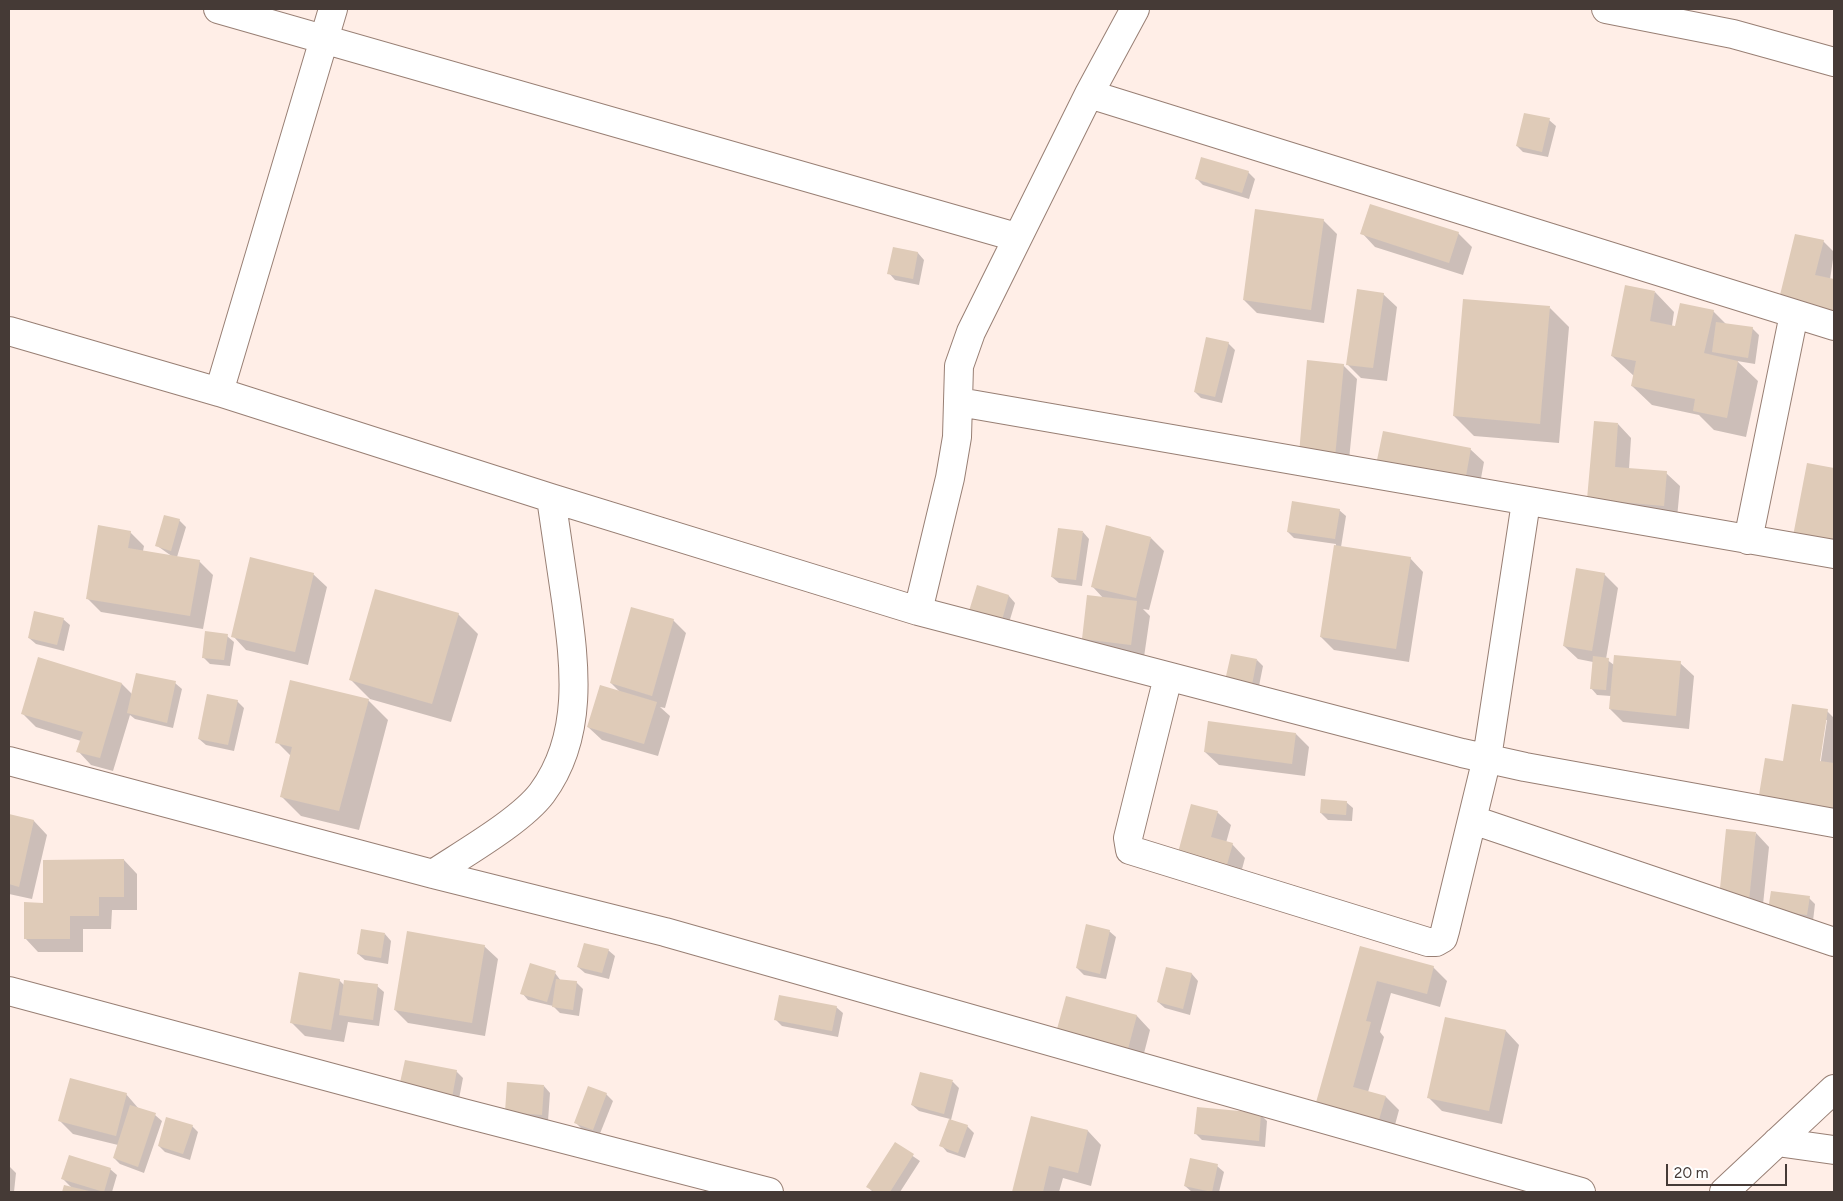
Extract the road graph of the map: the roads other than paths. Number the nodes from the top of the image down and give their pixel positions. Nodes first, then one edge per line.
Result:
1 (218, 9) edge
2 (333, 9) edge
3 (1135, 9) edge
4 (1606, 9) edge
5 (324, 38) junction
6 (1834, 62) edge
7 (1088, 94) junction
8 (1016, 236) junction
9 (1794, 314) junction
10 (1834, 326) edge
11 (9, 331) edge
12 (219, 392) junction
13 (959, 402) junction
14 (552, 498) junction
15 (1526, 502) junction
16 (1748, 540) junction
17 (1834, 554) edge
18 (918, 610) junction
19 (1168, 677) junction
20 (1487, 758) junction
21 (9, 760) edge
22 (1473, 820) junction
23 (1834, 823) edge
24 (433, 874) junction
25 (1834, 942) edge
26 (9, 992) edge
27 (1834, 1090) edge
28 (1777, 1142) junction
29 (1834, 1150) edge
30 (770, 1192) edge
31 (1581, 1192) edge
32 (1724, 1192) edge

1 - 5 street
2 - 5 street
3 - 7 street
4 - 6 street
5 - 8 street
5 - 12 street
7 - 8 street
7 - 9 street
8 - 13 street
9 - 10 street
9 - 16 street
11 - 12 street
12 - 14 street
13 - 15 street
13 - 18 street
14 - 18 street
14 - 24 street
15 - 16 street
15 - 20 street
16 - 17 street
18 - 19 street
19 - 20 street
19 - 22 street
20 - 22 street
20 - 23 street
21 - 24 street
22 - 25 street
24 - 31 street
26 - 30 street
27 - 28 street
28 - 29 street
28 - 32 street

